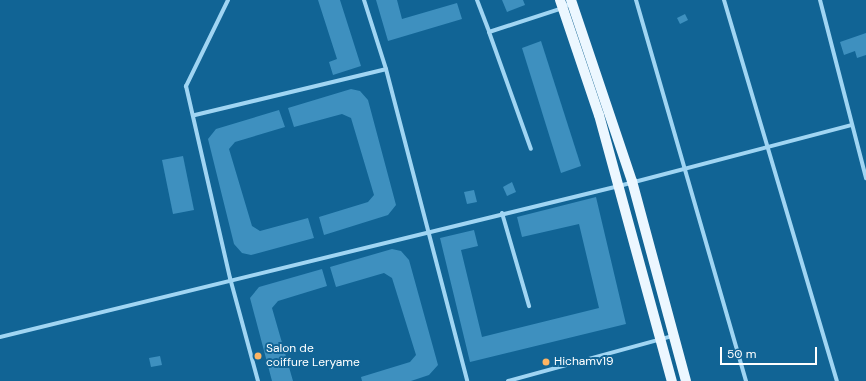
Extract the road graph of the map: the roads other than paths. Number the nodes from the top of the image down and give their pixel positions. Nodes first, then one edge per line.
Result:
1 (228, 0) edge
2 (364, 0) edge
3 (477, 0) edge
4 (636, 0) edge
5 (724, 0) edge
6 (820, 0) edge
7 (567, 2) edge
8 (489, 32) junction
9 (386, 69) junction
10 (195, 115) junction
11 (851, 124) junction
12 (531, 149) dead end
13 (768, 149) junction
14 (685, 168) junction
15 (866, 178) edge
16 (632, 181) junction
17 (619, 186) junction
18 (502, 213) junction
19 (428, 231) junction
20 (230, 278) junction
21 (529, 306) dead end
22 (672, 336) junction
23 (0, 337) edge
24 (660, 341) junction
25 (258, 381) edge
26 (467, 381) edge
27 (508, 381) edge
28 (672, 381) edge
29 (686, 381) edge
30 (746, 381) edge
31 (837, 381) edge

1 - 10 street
2 - 9 street
3 - 8 street
4 - 14 street
5 - 13 street
6 - 11 street
7 - 8 street
7 - 16 main road
7 - 17 main road
8 - 12 street
9 - 10 street
9 - 19 street
10 - 20 street
11 - 13 street
11 - 15 street
13 - 14 street
13 - 31 street
14 - 16 street
14 - 30 street
16 - 17 street
16 - 22 main road
17 - 18 street
17 - 24 main road
18 - 19 street
18 - 21 street
19 - 20 street
19 - 26 street
20 - 23 street
20 - 25 street
22 - 24 street
22 - 29 main road
24 - 27 street
24 - 28 main road

